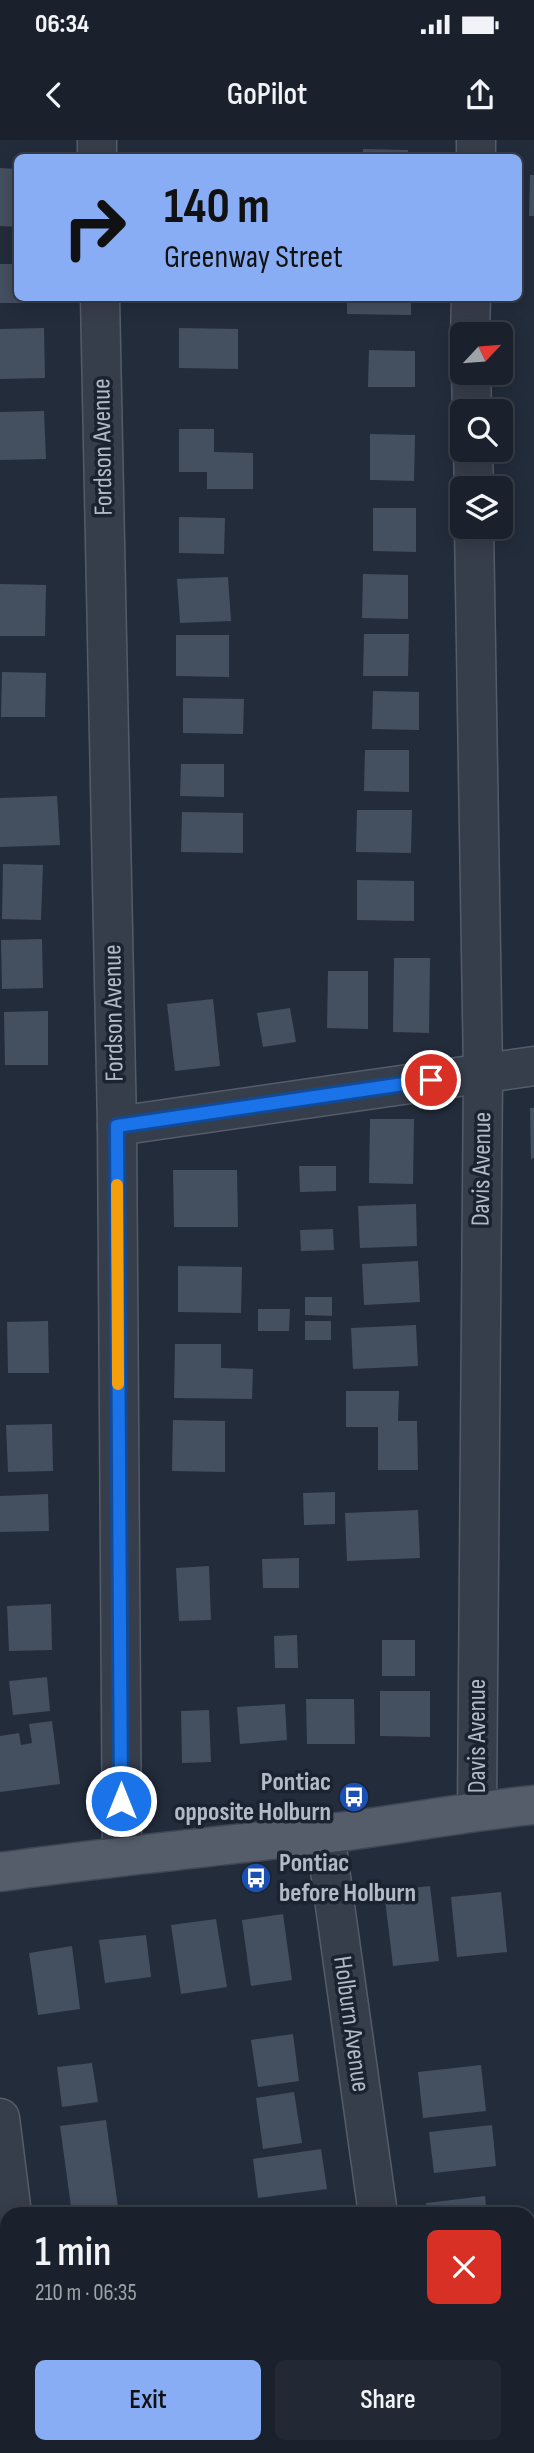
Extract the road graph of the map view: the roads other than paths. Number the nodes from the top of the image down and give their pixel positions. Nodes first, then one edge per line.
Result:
1 (100, 301) edge
2 (471, 301) edge
3 (470, 322) edge
4 (474, 539) edge
5 (534, 1066) edge
6 (483, 1072) junction
7 (117, 1126) junction
8 (534, 1805) edge
9 (477, 1811) junction
10 (325, 1834) junction
11 (122, 1856) junction
12 (0, 1872) edge
13 (0, 2118) edge
14 (11, 2207) edge
15 (376, 2207) edge

1 - 7 street, Fordson Avenue
2 - 3 street
4 - 6 street, Davis Avenue
5 - 6 street
6 - 7 street
6 - 9 street, Davis Avenue
7 - 11 street, Fordson Avenue
8 - 9 main road
9 - 10 main road
10 - 11 main road
10 - 15 street, Holburn Avenue
11 - 12 main road
13 - 14 street

